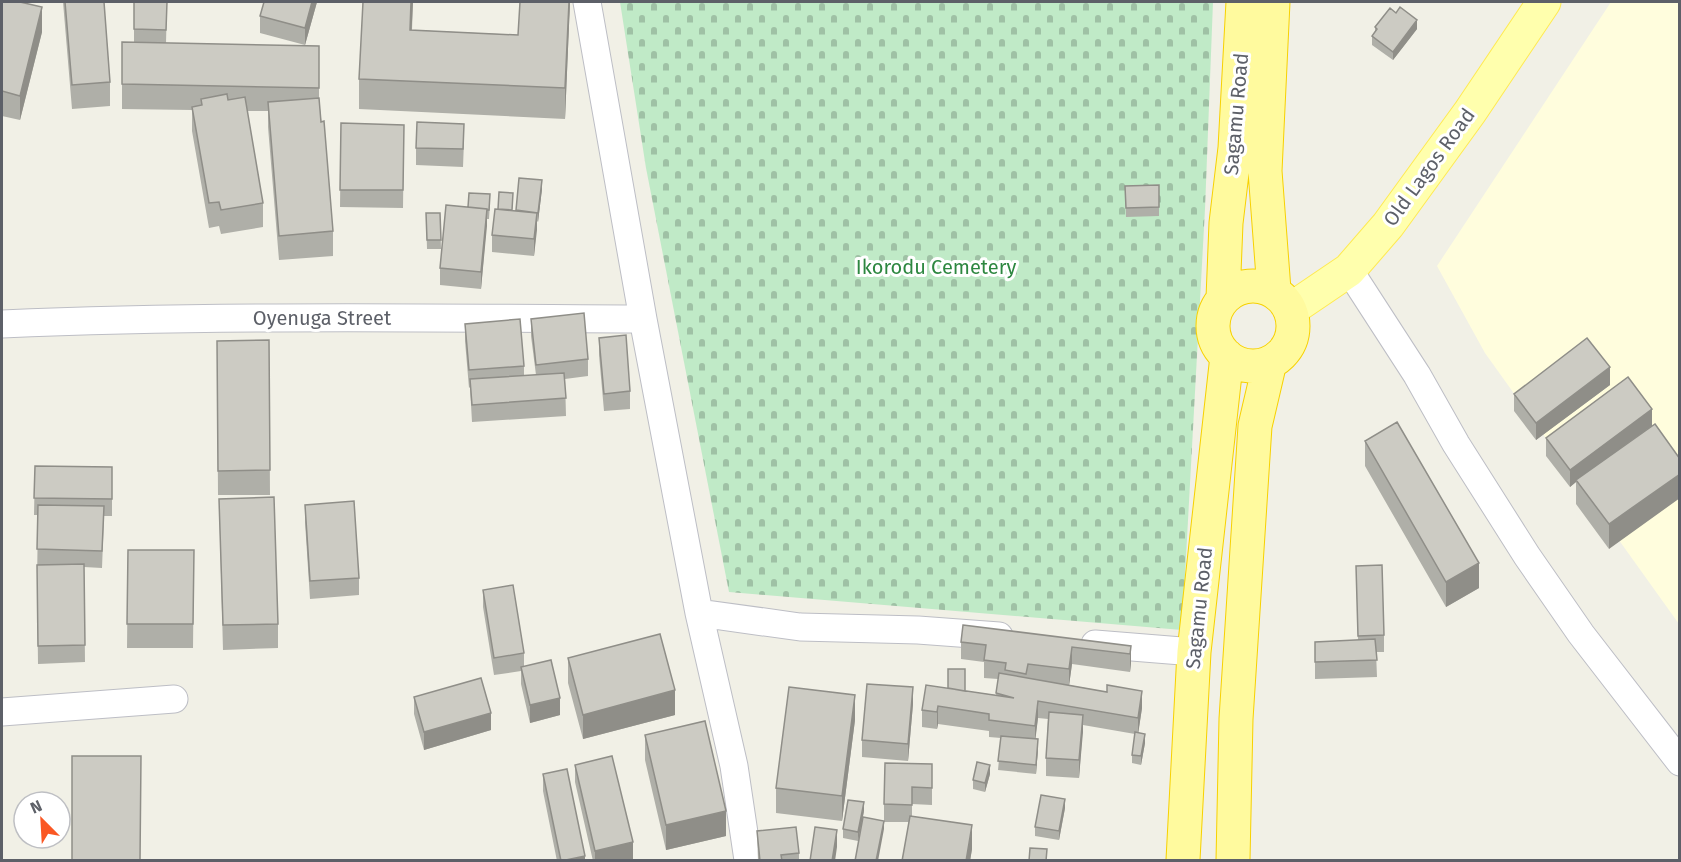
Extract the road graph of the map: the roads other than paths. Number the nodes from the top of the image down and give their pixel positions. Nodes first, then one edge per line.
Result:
1 (587, 2) edge
2 (1244, 2) edge
3 (1273, 2) edge
4 (1544, 2) edge
5 (1349, 270) junction
6 (1223, 298) junction
7 (1282, 300) junction
8 (643, 319) junction
9 (2, 324) edge
10 (1227, 357) junction
11 (1270, 362) junction
12 (699, 613) junction
13 (1021, 638) edge
14 (1067, 642) edge
15 (1194, 652) junction
16 (174, 699) dead end
17 (2, 712) edge
18 (1680, 762) edge
19 (748, 861) edge
20 (1184, 861) edge
21 (1233, 861) edge

1 - 8 street
2 - 6 highway, Sagamu Road
3 - 7 highway, Sagamu Road
4 - 5 main road, Old Lagos Road
5 - 7 main road, Old Lagos Road
5 - 18 street
6 - 7 highway
6 - 10 highway
7 - 11 highway
8 - 9 street, Oyenuga Street
8 - 12 street
10 - 11 highway
10 - 15 highway, Sagamu Road
11 - 21 highway
12 - 13 street
12 - 19 street
14 - 15 street
15 - 20 highway, Sagamu Road
16 - 17 street

